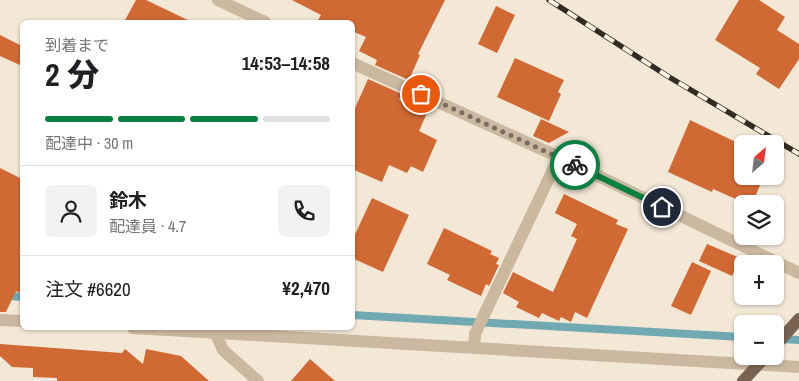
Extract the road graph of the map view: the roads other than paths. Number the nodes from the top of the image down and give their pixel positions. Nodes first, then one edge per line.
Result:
1 (218, 0) edge
2 (261, 20) edge
3 (355, 64) edge
4 (559, 157) junction
5 (799, 273) edge
6 (799, 319) edge
7 (0, 320) edge
8 (20, 321) edge
9 (174, 330) edge
10 (215, 332) junction
11 (784, 336) edge
12 (474, 348) junction
13 (734, 360) edge
14 (758, 365) edge
15 (784, 365) edge
16 (799, 367) edge
17 (258, 381) edge
18 (743, 381) edge

1 - 2 street
3 - 4 street
4 - 5 street
4 - 12 street
6 - 11 main road
7 - 8 street
9 - 10 street
10 - 12 street
10 - 17 street
12 - 13 street
14 - 18 main road
15 - 16 street

